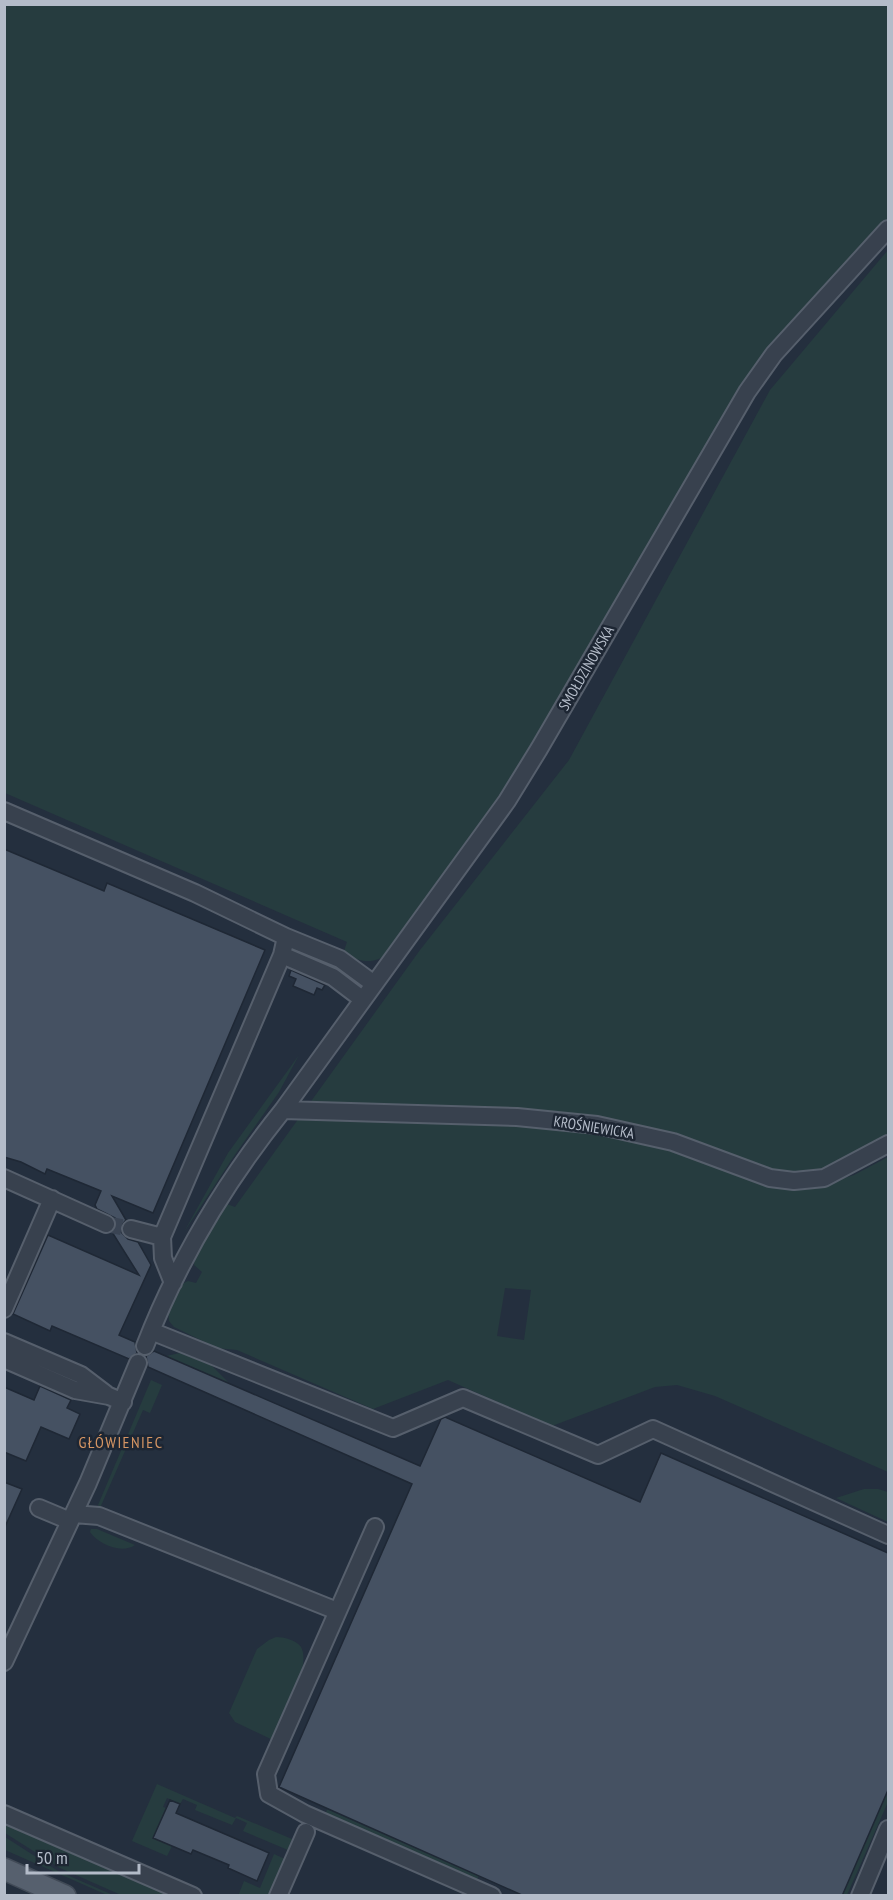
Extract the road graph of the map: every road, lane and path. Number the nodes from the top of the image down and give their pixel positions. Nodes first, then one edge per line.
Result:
1 (888, 229) edge
2 (4, 811) edge
3 (286, 937) junction
4 (282, 955) junction
5 (374, 984) junction
6 (362, 999) junction
7 (283, 1110) junction
8 (888, 1144) edge
9 (4, 1178) edge
10 (52, 1199) junction
11 (106, 1224) tunnel mouth
12 (131, 1229) tunnel mouth
13 (162, 1237) junction
14 (173, 1283) junction
15 (4, 1310) edge
16 (4, 1342) edge
17 (4, 1359) edge
18 (138, 1363) dead end
19 (116, 1399) junction
20 (39, 1508) dead end
21 (72, 1517) junction
22 (375, 1527) dead end
23 (888, 1535) edge
24 (337, 1611) junction
25 (4, 1662) edge
26 (4, 1814) edge
27 (888, 1829) edge
28 (306, 1832) dead end
29 (4, 1864) edge
30 (4, 1869) edge
31 (27, 1879) junction
32 (65, 1896) edge
33 (193, 1896) edge
34 (278, 1896) edge
35 (492, 1896) edge
36 (860, 1896) edge

1 - 5 street, SMOŁDZINOWSKA
2 - 3 street
3 - 4 street
3 - 5 street
4 - 6 street
4 - 13 street
5 - 6 street, SMOŁDZINOWSKA
6 - 7 street, SMOŁDZINOWSKA
7 - 8 street, KROŚNIEWICKA
7 - 14 street, SMOŁDZINOWSKA
9 - 10 street
10 - 11 street
10 - 15 street
12 - 13 street
13 - 14 street
14 - 23 street, SMOŁDZINOWSKA
16 - 19 street
17 - 19 street
18 - 19 street
19 - 21 street
20 - 21 street
21 - 24 street
21 - 25 street
22 - 24 street
24 - 35 street
26 - 33 street
27 - 36 street
28 - 34 street
29 - 31 street
30 - 31 main road
31 - 32 main road

